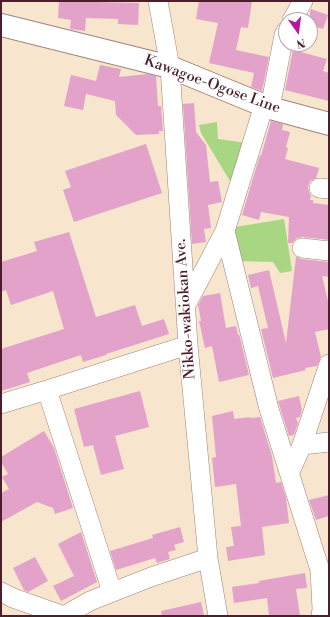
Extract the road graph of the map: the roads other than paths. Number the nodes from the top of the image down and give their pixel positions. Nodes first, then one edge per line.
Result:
1 (158, 1) edge
2 (303, 1) edge
3 (297, 12) edge
4 (1, 25) edge
5 (280, 52) edge
6 (170, 67) junction
7 (267, 107) junction
8 (329, 124) edge
9 (225, 231) junction
10 (302, 248) dead end
11 (329, 251) edge
12 (186, 305) junction
13 (188, 344) junction
14 (329, 364) edge
15 (47, 390) junction
16 (1, 404) edge
17 (329, 442) edge
18 (302, 445) junction
19 (290, 472) junction
20 (208, 558) junction
21 (1, 592) edge
22 (112, 592) junction
23 (324, 610) edge
24 (64, 616) edge
25 (218, 616) edge

1 - 6 street, Nikko-wakiokan Ave.
2 - 3 street
4 - 6 main road, Kawagoe-Ogose Line
5 - 7 street
6 - 7 main road, Kawagoe-Ogose Line
6 - 12 street, Nikko-wakiokan Ave.
7 - 8 main road, Kawagoe-Ogose Line
7 - 9 street
9 - 12 street
9 - 19 street
10 - 11 street
12 - 13 street, Nikko-wakiokan Ave.
13 - 15 street
13 - 20 street, Nikko-wakiokan Ave.
14 - 18 street
15 - 16 street
15 - 22 street
17 - 18 street
18 - 19 street
19 - 23 street
20 - 22 street
20 - 25 street, Nikko-wakiokan Ave.
21 - 24 street
22 - 24 street

